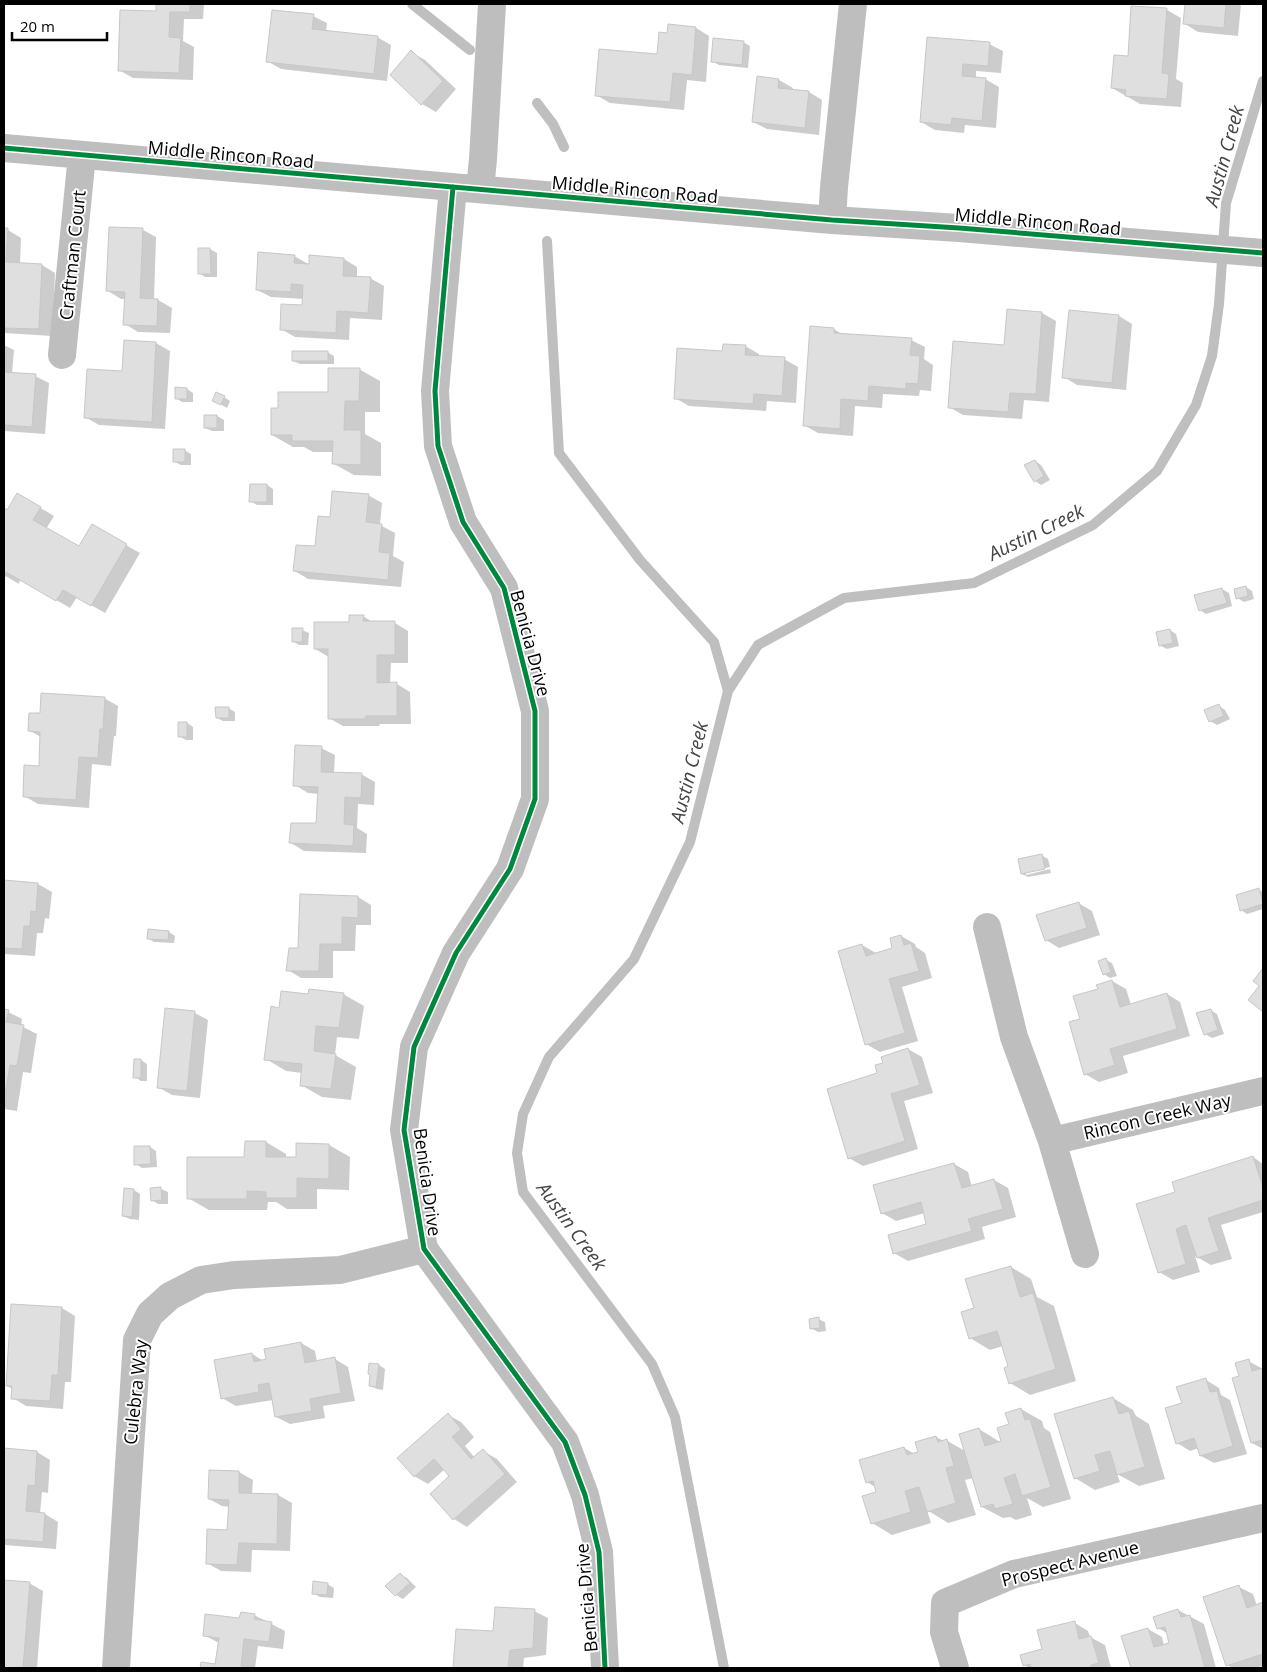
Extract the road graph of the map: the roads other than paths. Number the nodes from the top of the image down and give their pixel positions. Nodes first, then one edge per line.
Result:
1 (492, 4) edge
2 (853, 4) edge
3 (4, 148) edge
4 (82, 155) junction
5 (453, 188) junction
6 (480, 189) junction
7 (832, 220) junction
8 (1259, 253) edge
9 (62, 355) dead end
10 (987, 927) dead end
11 (1263, 1091) edge
12 (1052, 1141) junction
13 (424, 1249) junction
14 (1086, 1254) dead end
15 (1263, 1518) edge
16 (116, 1668) edge
17 (605, 1668) edge
18 (955, 1668) edge

1 - 6 street
2 - 7 street
3 - 4 street, Middle Rincon Road
4 - 5 street, Middle Rincon Road
4 - 9 street, Craftman Court
5 - 6 street, Middle Rincon Road
5 - 13 street, Benicia Drive
6 - 7 street, Middle Rincon Road
7 - 8 street, Middle Rincon Road
10 - 12 street
11 - 12 street, Rincon Creek Way
12 - 14 street
13 - 16 street, Culebra Way
13 - 17 street, Benicia Drive
15 - 18 street, Prospect Avenue

